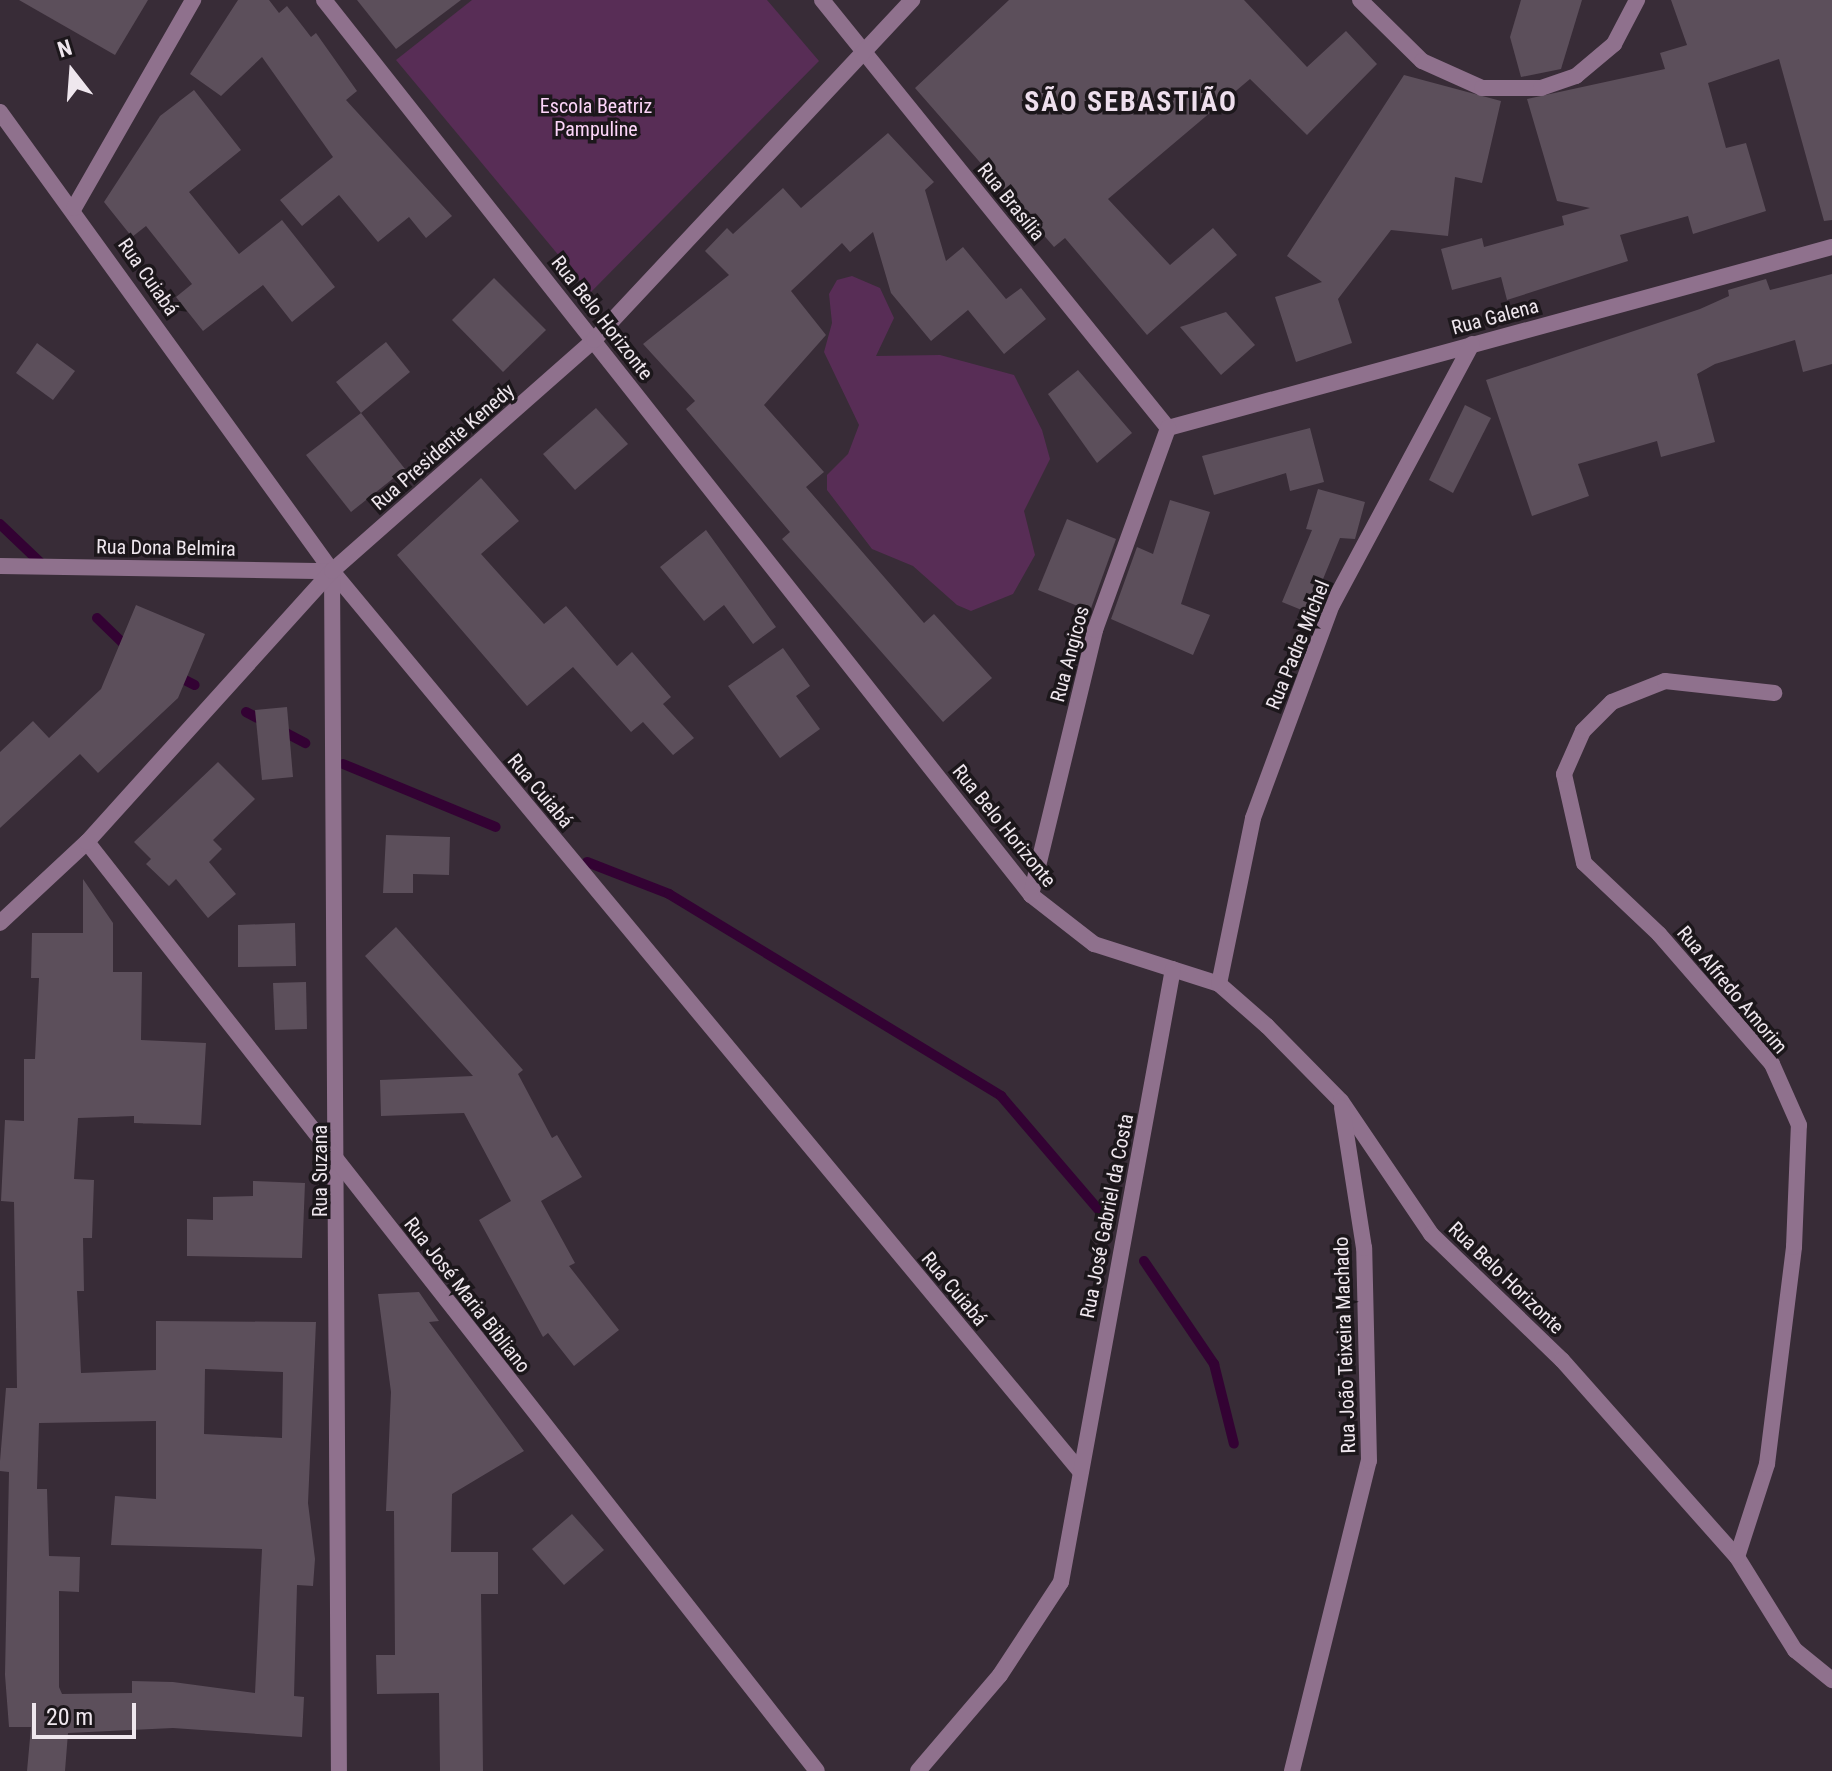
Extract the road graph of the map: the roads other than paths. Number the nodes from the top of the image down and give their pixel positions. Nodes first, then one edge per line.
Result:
1 (193, 0) edge
2 (324, 0) edge
3 (822, 0) edge
4 (912, 0) edge
5 (1360, 0) edge
6 (1637, 0) edge
7 (863, 50) junction
8 (0, 112) edge
9 (74, 208) junction
10 (1832, 247) edge
11 (594, 340) junction
12 (1472, 344) junction
13 (1168, 428) junction
14 (0, 566) edge
15 (332, 571) junction
16 (1774, 693) dead end
17 (87, 842) junction
18 (1031, 895) junction
19 (0, 923) edge
20 (1173, 969) junction
21 (1219, 984) junction
22 (1341, 1101) junction
23 (340, 1166) junction
24 (1080, 1471) junction
25 (1737, 1557) junction
26 (1832, 1680) edge
27 (339, 1771) edge
28 (817, 1771) edge
29 (918, 1771) edge
30 (1292, 1771) edge

1 - 9 street
2 - 11 street, Rua Belo Horizonte
3 - 7 street, Rua Brasília
4 - 7 street, Rua Presidente Kenedy
5 - 6 street
7 - 11 street, Rua Presidente Kenedy
7 - 13 street, Rua Brasília
8 - 9 street, Rua Cuiabá
9 - 15 street, Rua Cuiabá
10 - 12 street, Rua Galena
11 - 15 street, Rua Presidente Kenedy
11 - 18 street, Rua Belo Horizonte
12 - 13 street, Rua Galena
12 - 21 street, Rua Padre Michel
13 - 18 street, Rua Angicos
14 - 15 street, Rua Dona Belmira
15 - 17 street, Rua Presidente Kenedy
15 - 23 street, Rua Suzana
15 - 24 street, Rua Cuiabá
16 - 25 street, Rua Alfredo Amorim
17 - 19 street, Rua Presidente Kenedy
17 - 23 street, Rua José Maria Bibliano
18 - 20 street, Rua Belo Horizonte
20 - 21 street, Rua Belo Horizonte
20 - 24 street, Rua José Gabriel da Costa
21 - 22 street, Rua Belo Horizonte
22 - 25 street, Rua Belo Horizonte
22 - 30 street, Rua João Teixeira Machado
23 - 27 street, Rua Suzana
23 - 28 street, Rua José Maria Bibliano
24 - 29 street, Rua José Gabriel da Costa
25 - 26 street, Rua Belo Horizonte

